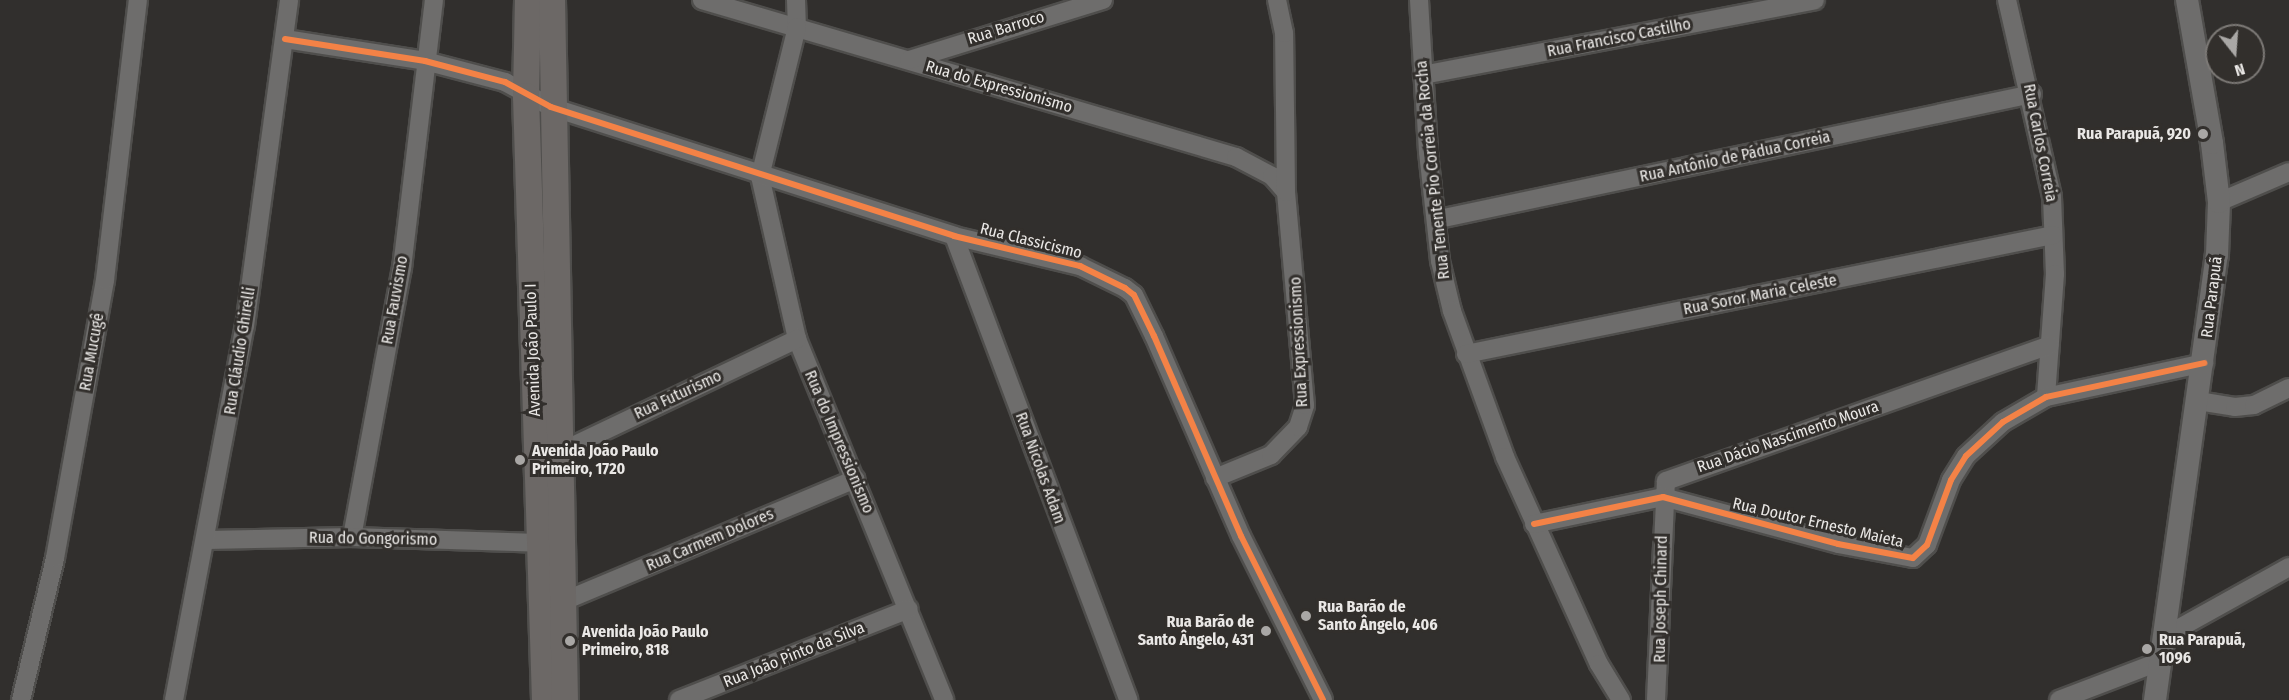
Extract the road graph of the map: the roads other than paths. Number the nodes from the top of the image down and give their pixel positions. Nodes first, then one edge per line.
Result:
1 (138, 0) edge
2 (289, 0) edge
3 (434, 0) edge
4 (528, 0) edge
5 (552, 0) edge
6 (702, 0) edge
7 (796, 0) edge
8 (1103, 0) edge
9 (1277, 0) edge
10 (1419, 0) edge
11 (1815, 0) edge
12 (2007, 0) edge
13 (2187, 0) edge
14 (797, 27) junction
15 (285, 39) junction
16 (909, 60) junction
17 (425, 61) junction
18 (1422, 75) junction
19 (2032, 94) junction
20 (526, 96) junction
21 (550, 107) junction
22 (2289, 172) edge
23 (760, 176) junction
24 (1286, 192) junction
25 (2219, 202) junction
26 (1439, 219) junction
27 (954, 236) junction
28 (2053, 236) junction
29 (797, 339) junction
30 (2050, 345) junction
31 (1466, 354) junction
32 (2204, 363) junction
33 (2289, 388) edge
34 (2046, 397) junction
35 (2198, 401) junction
36 (560, 452) junction
37 (1215, 478) junction
38 (855, 479) junction
39 (1663, 497) junction
40 (1534, 524) junction
41 (352, 537) junction
42 (207, 540) junction
43 (539, 543) junction
44 (2289, 567) edge
45 (564, 601) junction
46 (909, 609) junction
47 (2165, 636) junction
48 (2161, 661) junction
49 (21, 700) edge
50 (174, 700) edge
51 (545, 700) edge
52 (565, 700) edge
53 (679, 700) edge
54 (944, 700) edge
55 (1128, 700) edge
56 (1323, 700) edge
57 (1621, 700) edge
58 (1656, 700) edge
59 (2059, 700) edge
60 (2156, 700) edge

1 - 49 street, Rua Mucugê
2 - 15 street, Rua Cláudio Ghirelli
3 - 17 street, Rua Fauvismo
4 - 20 main road, Avenida João Paulo I
5 - 21 main road, Avenida João Paulo I
6 - 14 street, Rua do Expressionismo
7 - 14 street
8 - 16 street, Rua Barroco
9 - 24 street
10 - 18 street, Rua Tenente Pio Correia da Rocha
11 - 18 street, Rua Francisco Castilho
12 - 19 street, Rua Carlos Correia
13 - 25 street, Rua Parapuã
14 - 16 street, Rua do Expressionismo
14 - 23 street
15 - 17 street, Rua Classicismo
15 - 42 street, Rua Cláudio Ghirelli
16 - 24 street, Rua do Expressionismo
17 - 20 street, Rua Classicismo
17 - 41 street, Rua Fauvismo
18 - 26 street, Rua Tenente Pio Correia da Rocha
19 - 26 street, Rua Antônio de Pádua Correia
19 - 28 street, Rua Carlos Correia
20 - 21 street, Rua Classicismo
20 - 43 main road, Avenida João Paulo I
21 - 23 street, Rua Classicismo
21 - 36 main road, Avenida João Paulo I
22 - 25 street
23 - 27 street, Rua Classicismo
23 - 29 street, Rua do Impressionismo
24 - 37 street, Rua Expressionismo
25 - 32 street, Rua Parapuã
26 - 31 street, Rua Tenente Pio Correia da Rocha
27 - 37 street, Rua Classicismo
27 - 55 street, Rua Nicolas Adam
28 - 30 street, Rua Carlos Correia
28 - 31 street, Rua Soror Maria Celeste
29 - 36 street, Rua Futurismo
29 - 38 street, Rua do Impressionismo
30 - 34 street, Rua Carlos Correia
30 - 39 street, Rua Dácio Nascimento Moura
31 - 40 street, Rua Tenente Pio Correia da Rocha
32 - 34 street, Rua Doutor Ernesto Maieta
32 - 35 street, Rua Parapuã
33 - 35 street
34 - 39 street, Rua Doutor Ernesto Maieta
35 - 47 street, Rua Parapuã
36 - 45 main road, Avenida João Paulo I
37 - 56 street, Rua Classicismo
38 - 45 street, Rua Carmem Dolores
38 - 46 street, Rua do Impressionismo
39 - 40 street
39 - 58 street, Rua Joseph Chinard
40 - 57 street, Rua Tenente Pio Correia da Rocha
41 - 42 street, Rua do Gongorismo
41 - 43 street, Rua do Gongorismo
42 - 50 street, Rua Cláudio Ghirelli
43 - 51 main road, Avenida João Paulo I
44 - 47 street
45 - 52 main road, Avenida João Paulo I
46 - 53 street, Rua João Pinto da Silva
46 - 54 street, Rua do Impressionismo
47 - 48 street, Rua Parapuã
48 - 59 street
48 - 60 street, Rua Parapuã

